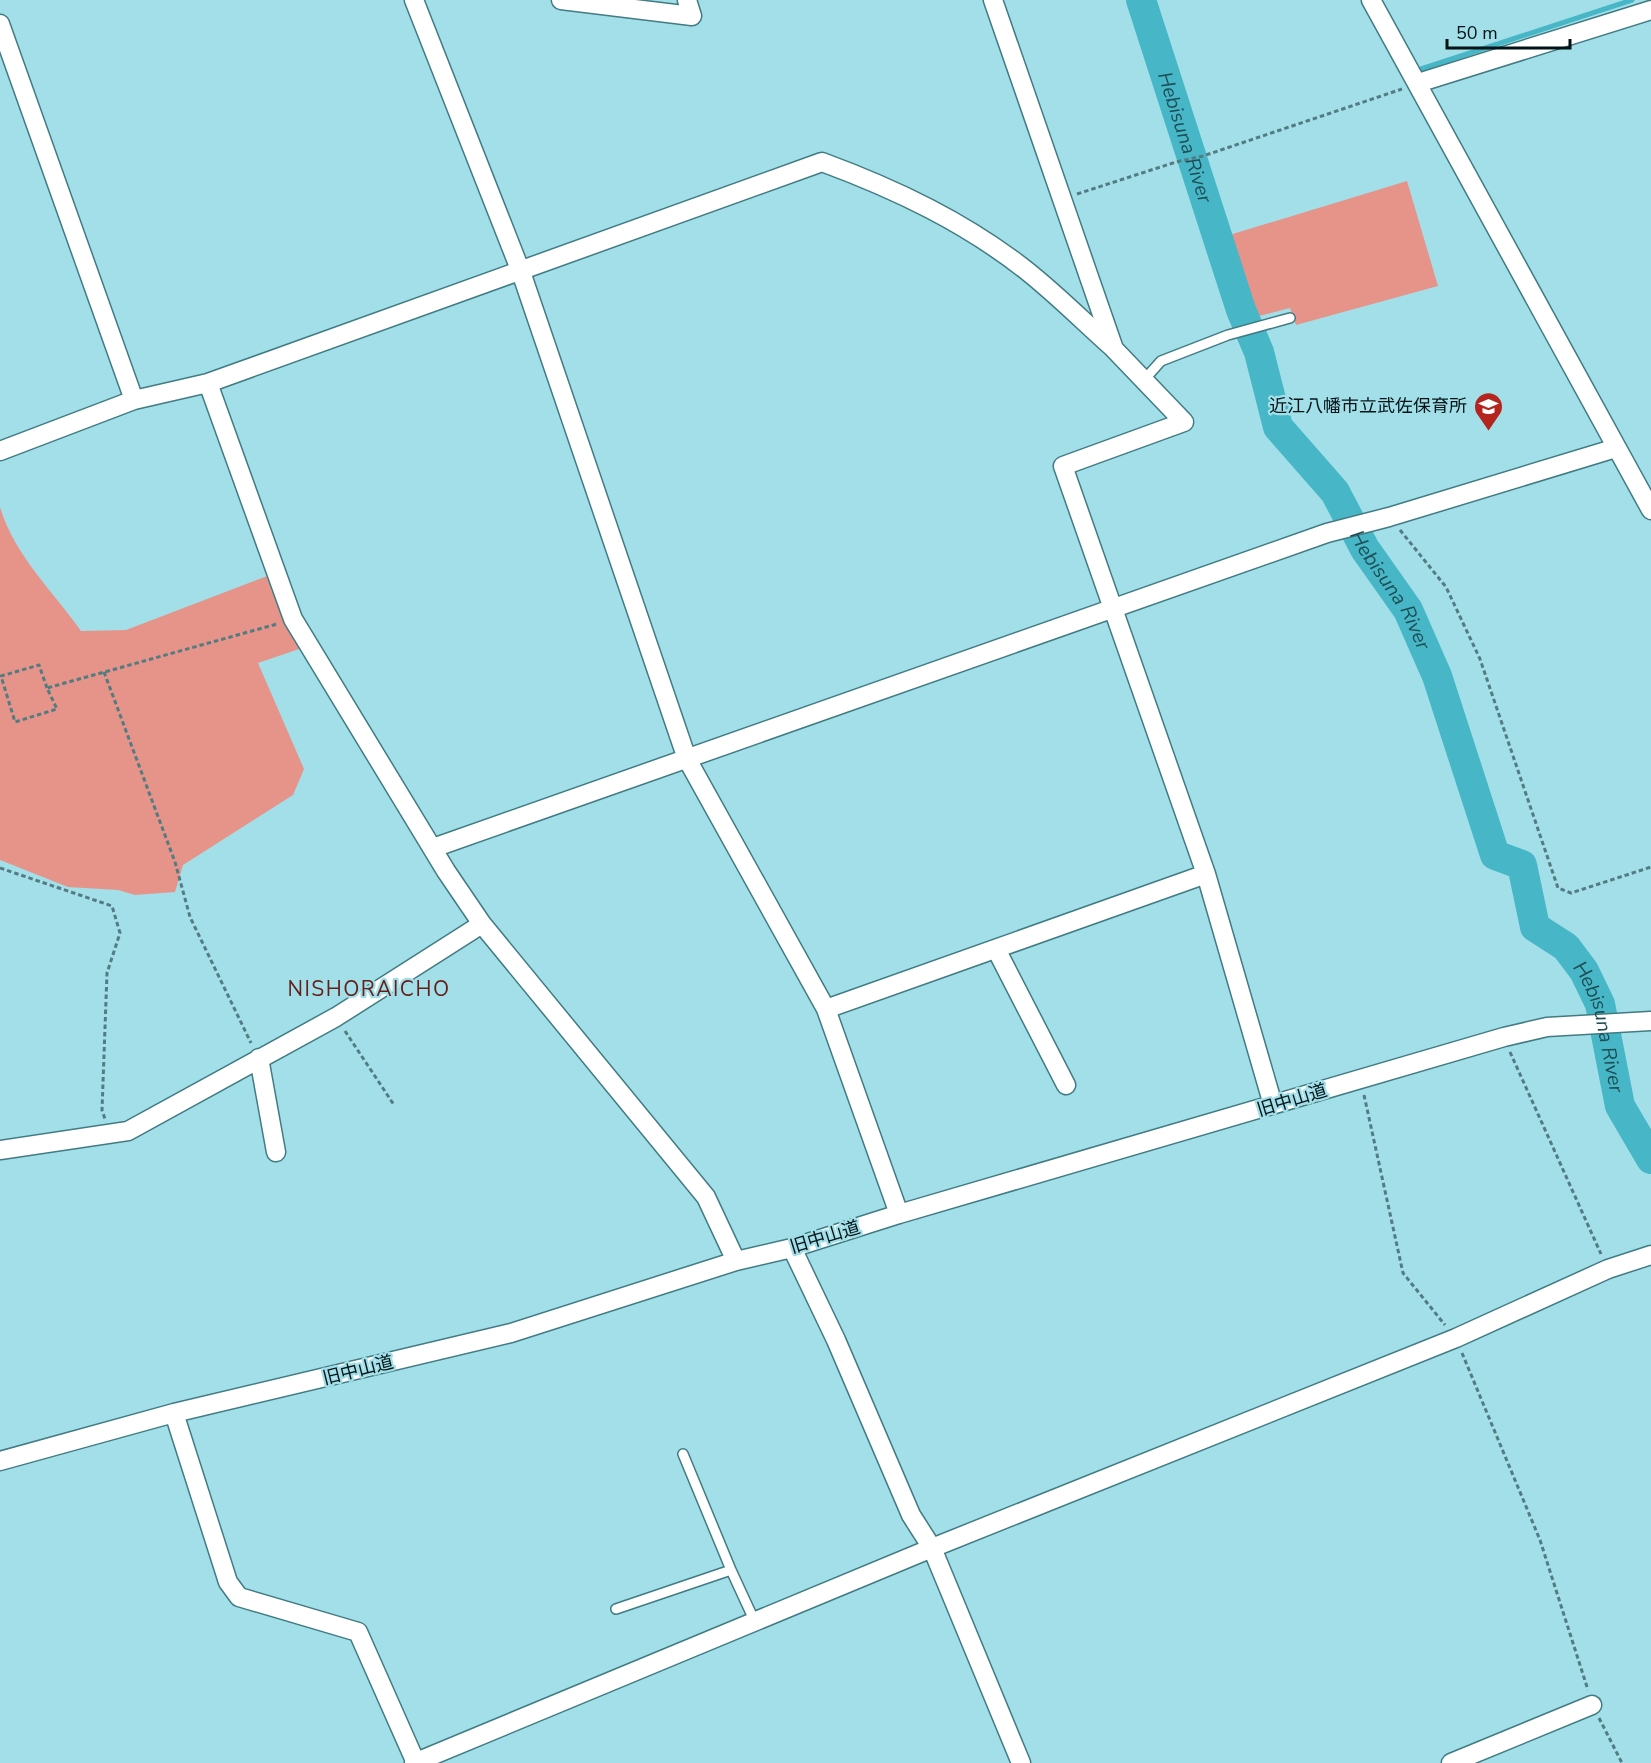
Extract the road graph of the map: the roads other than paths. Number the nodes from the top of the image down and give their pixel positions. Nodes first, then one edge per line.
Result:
1 (414, 0) edge
2 (561, 0) edge
3 (687, 0) edge
4 (993, 0) edge
5 (1371, 0) edge
6 (1651, 10) edge
7 (0, 24) edge
8 (1418, 83) junction
9 (521, 272) junction
10 (1290, 318) dead end
11 (1114, 349) junction
12 (1144, 380) junction
13 (208, 383) junction
14 (134, 400) junction
15 (1616, 448) junction
16 (0, 451) edge
17 (1651, 510) edge
18 (1112, 608) junction
19 (687, 759) junction
20 (433, 848) junction
21 (1206, 874) junction
22 (482, 924) junction
23 (996, 949) junction
24 (826, 1009) junction
25 (1651, 1021) edge
26 (259, 1058) junction
27 (1066, 1085) dead end
28 (1273, 1105) junction
29 (0, 1150) edge
30 (276, 1152) dead end
31 (899, 1214) junction
32 (792, 1248) junction
33 (1651, 1255) edge
34 (736, 1261) junction
35 (174, 1413) junction
36 (683, 1454) dead end
37 (0, 1461) edge
38 (932, 1548) junction
39 (730, 1570) junction
40 (616, 1609) dead end
41 (755, 1622) junction
42 (1592, 1705) road end
43 (415, 1763) edge
44 (1021, 1763) edge
45 (1451, 1763) edge

1 - 9 street
2 - 3 street
4 - 11 street
5 - 8 street
6 - 8 street
7 - 14 street
8 - 15 street
9 - 11 street
9 - 13 street
9 - 19 street
10 - 12 lane
11 - 12 street
12 - 18 street
13 - 14 street
13 - 20 street
14 - 16 street
15 - 17 street
15 - 18 street
18 - 19 street
18 - 21 street
19 - 20 street
19 - 24 street
20 - 22 street
21 - 23 street
21 - 28 street
22 - 26 street
22 - 34 street
23 - 24 street
23 - 27 street
24 - 31 street
25 - 28 street, 旧中山道
26 - 29 street
26 - 30 street
28 - 31 street, 旧中山道
31 - 32 street, 旧中山道
32 - 34 street, 旧中山道
32 - 38 street
33 - 38 street
34 - 35 street, 旧中山道
35 - 37 street, 旧中山道
35 - 43 street
36 - 39 lane
38 - 41 street
38 - 44 street
39 - 40 lane
39 - 41 lane
41 - 43 street
42 - 45 street

